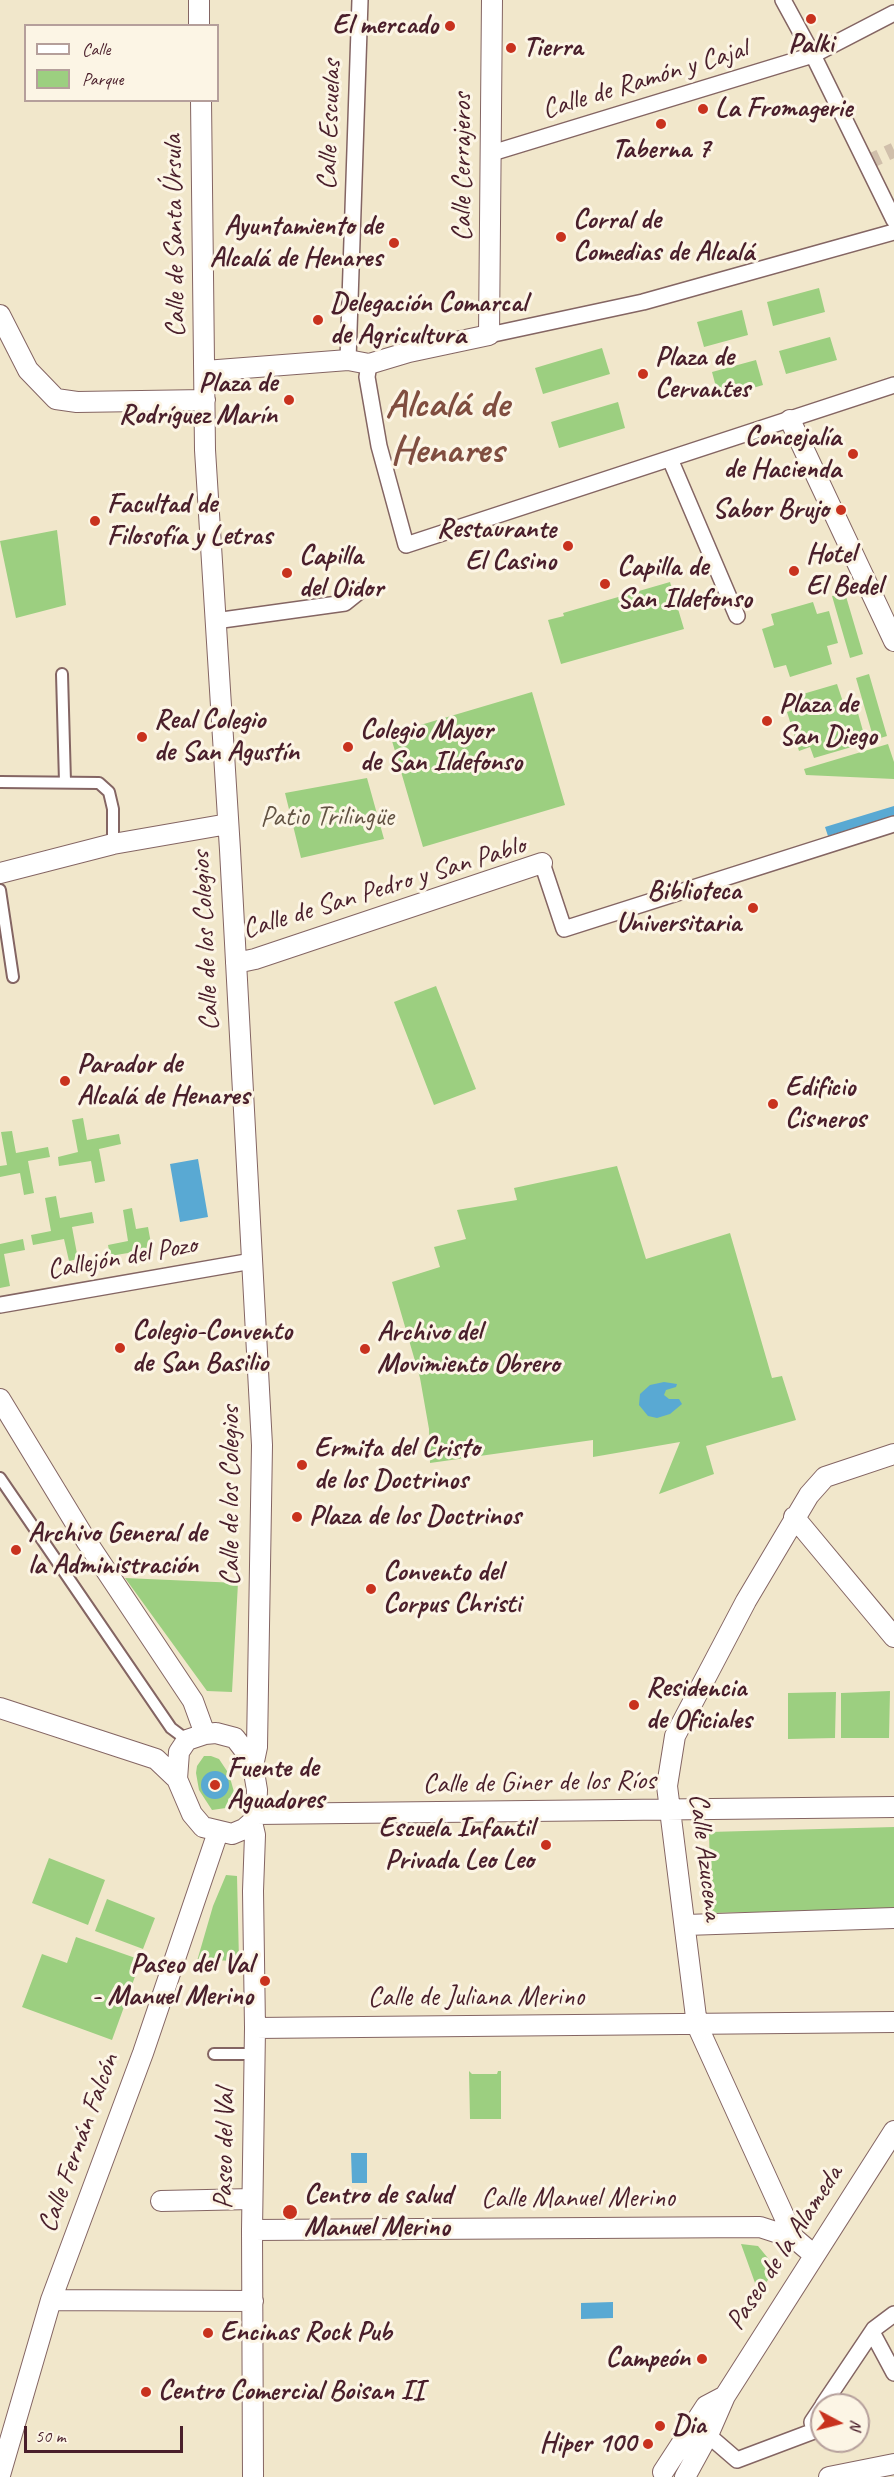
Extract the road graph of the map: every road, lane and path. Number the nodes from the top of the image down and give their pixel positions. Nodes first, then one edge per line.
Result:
1 (199, 0) edge
2 (360, 0) edge
3 (492, 0) edge
4 (783, 0) edge
5 (894, 13) edge
6 (199, 24) edge
7 (813, 55) junction
8 (201, 102) edge
9 (492, 153) junction
10 (894, 220) edge
11 (894, 232) edge
12 (0, 315) edge
13 (490, 328) junction
14 (348, 360) junction
15 (369, 364) junction
16 (205, 371) junction
17 (894, 385) edge
18 (205, 400) junction
19 (790, 420) junction
20 (670, 459) junction
21 (360, 591) dead end
22 (737, 616) dead end
23 (214, 621) junction
24 (894, 641) edge
25 (62, 674) dead end
26 (0, 782) edge
27 (65, 782) junction
28 (228, 824) junction
29 (894, 824) edge
30 (113, 844) junction
31 (542, 863) joint
32 (0, 873) edge
33 (0, 890) edge
34 (236, 963) junction
35 (13, 977) dead end
36 (252, 1261) junction
37 (0, 1305) edge
38 (0, 1399) edge
39 (894, 1454) edge
40 (0, 1478) edge
41 (794, 1517) junction
42 (894, 1637) edge
43 (0, 1708) edge
44 (191, 1742) junction
45 (156, 1759) junction
46 (253, 1766) junction
47 (177, 1779) junction
48 (894, 1807) edge
49 (668, 1810) junction
50 (254, 1818) junction
51 (225, 1833) junction
52 (253, 1891) junction
53 (894, 1918) edge
54 (686, 1925) junction
55 (894, 2022) edge
56 (697, 2025) junction
57 (255, 2028) junction
58 (214, 2054) dead end
59 (255, 2054) junction
60 (894, 2131) edge
61 (252, 2199) junction
62 (161, 2201) dead end
63 (252, 2230) junction
64 (794, 2238) junction
65 (814, 2255) junction
66 (51, 2300) junction
67 (253, 2301) junction
68 (894, 2314) edge
69 (872, 2332) junction
70 (894, 2373) edge
71 (832, 2393) edge
72 (725, 2396) junction
73 (810, 2433) edge
74 (708, 2435) junction
75 (894, 2464) edge
76 (0, 2475) edge
77 (656, 2475) edge
78 (841, 2476) edge
79 (253, 2477) edge
80 (683, 2477) edge

1 - 6 street
2 - 14 street, Calle Escuelas
3 - 9 street, Calle Cerrajeros
4 - 7 street
5 - 7 street, Calle de Ramón y Cajal
7 - 9 street, Calle de Ramón y Cajal
7 - 10 street
8 - 16 street, Calle de Santa Úrsula
9 - 13 street, Calle Cerrajeros
11 - 13 street
12 - 18 street
13 - 15 street
14 - 15 street
14 - 16 street
15 - 20 street
16 - 18 street, Calle de Santa Úrsula
17 - 19 street
18 - 23 street, Calle de los Colegios
19 - 20 street
19 - 24 street
20 - 22 street
21 - 23 street
23 - 28 street, Calle de los Colegios
25 - 27 lane
26 - 27 lane
27 - 30 lane
28 - 30 street
28 - 34 street, Calle de los Colegios
29 - 31 street, Calle de San Pedro y San Pablo
30 - 32 street
31 - 34 street, Calle de San Pedro y San Pablo
33 - 35 lane
34 - 36 street, Calle de los Colegios
36 - 37 street, Callejón del Pozo
36 - 46 street, Calle de los Colegios
38 - 44 street
39 - 41 street, Calle Azucena
40 - 44 lane
41 - 42 street
41 - 49 street, Calle Azucena
43 - 45 street
44 - 45 street
44 - 46 street
44 - 47 street
45 - 47 street
46 - 50 street
47 - 51 street
48 - 49 street, Calle de Giner de los Ríos
49 - 50 street, Calle de Giner de los Ríos
49 - 54 street, Calle Azucena
50 - 51 street
50 - 52 street, Paseo del Val
51 - 52 street
51 - 66 street, Calle Fernán Falcón
52 - 57 street, Paseo del Val
53 - 54 street
54 - 56 street, Calle Azucena
55 - 56 street, Calle de Juliana Merino
56 - 57 street, Calle de Juliana Merino
56 - 64 street, Calle Azucena
57 - 59 street, Paseo del Val
58 - 59 lane
59 - 61 street, Paseo del Val
60 - 65 street, Paseo de la Alameda
61 - 62 street
61 - 63 street, Paseo del Val
63 - 64 street, Calle Manuel Merino
63 - 67 street, Paseo del Val
64 - 65 street, Calle Azucena
65 - 72 street, Paseo de la Alameda
66 - 67 street
66 - 76 street, Calle Fernán Falcón
67 - 79 street, Paseo del Val
68 - 69 street
69 - 70 street
69 - 71 street
72 - 74 street, Paseo de la Alameda
72 - 77 street, Paseo de la Alameda
73 - 74 street
74 - 80 street, Paseo de la Alameda
75 - 78 street
77 - 80 street

